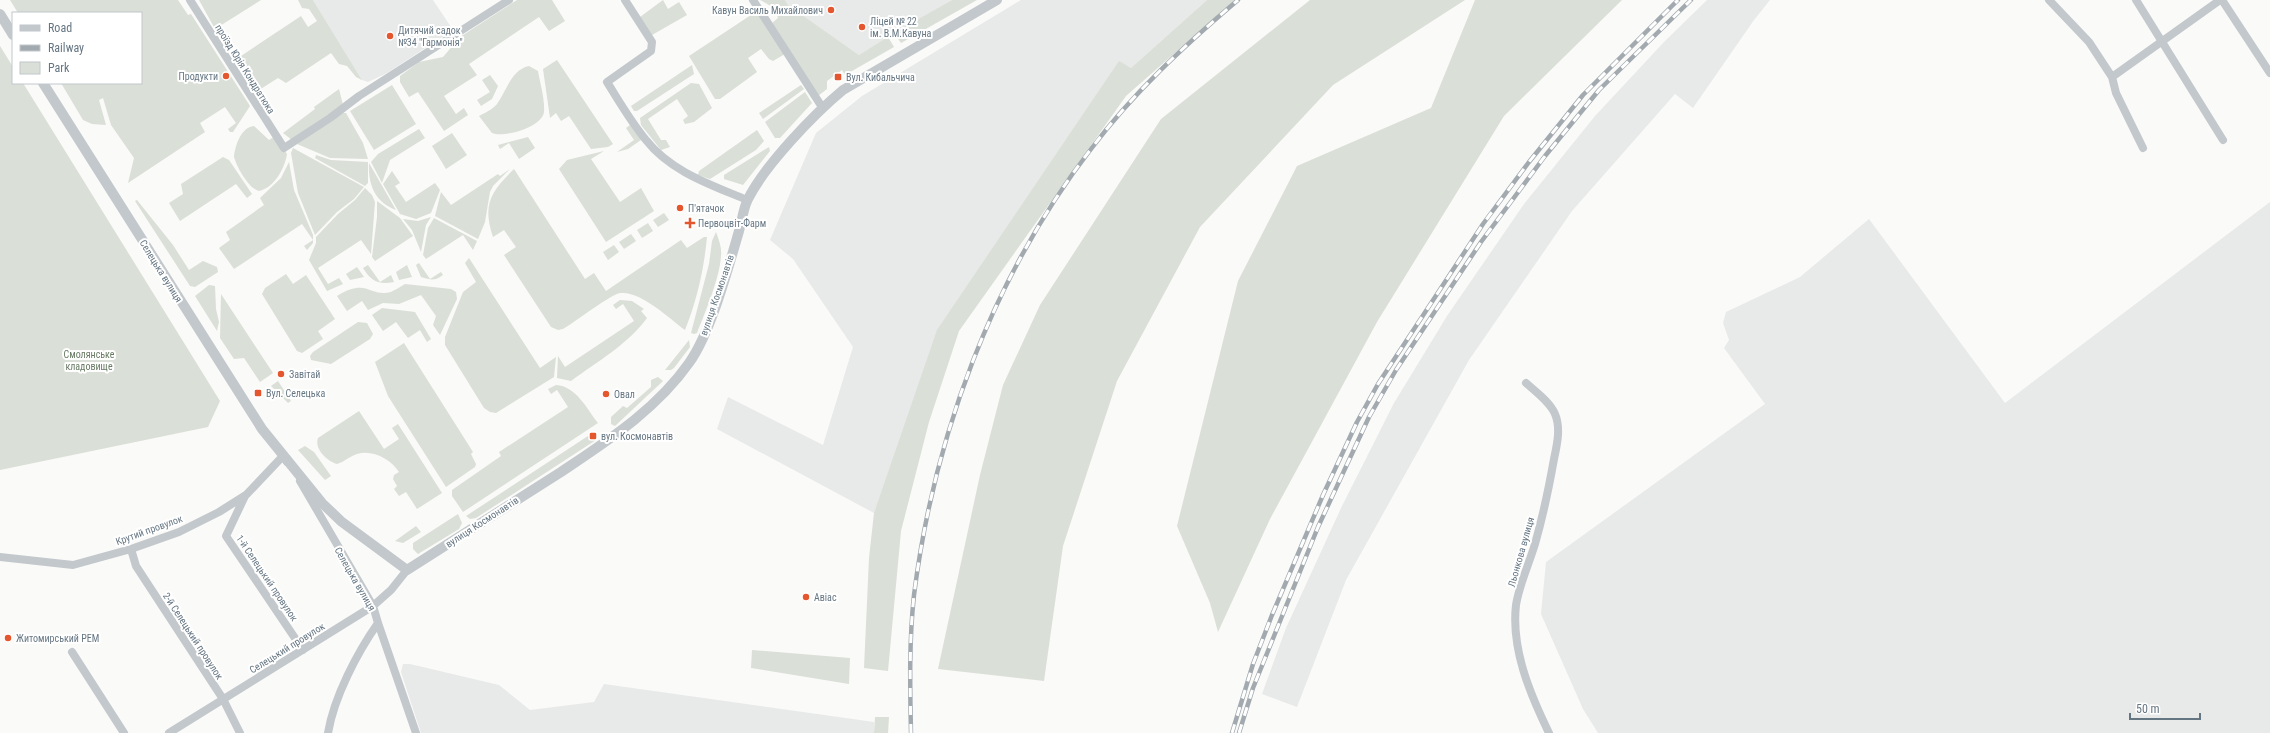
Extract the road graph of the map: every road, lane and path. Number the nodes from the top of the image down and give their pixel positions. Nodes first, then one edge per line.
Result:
1 (190, 0) edge
2 (509, 0) edge
3 (625, 0) edge
4 (753, 0) edge
5 (997, 0) edge
6 (2049, 0) edge
7 (2136, 0) edge
8 (2221, 0) edge
9 (0, 14) edge
10 (12, 33) edge
11 (2162, 41) junction
12 (2270, 73) edge
13 (2112, 77) junction
14 (44, 84) edge
15 (822, 107) junction
16 (2223, 140) dead end
17 (2143, 148) dead end
18 (747, 200) junction
19 (1526, 383) dead end
20 (283, 456) junction
21 (246, 495) junction
22 (131, 549) junction
23 (0, 557) edge
24 (407, 570) junction
25 (373, 606) junction
26 (378, 623) junction
27 (303, 650) junction
28 (72, 652) dead end
29 (223, 699) junction
30 (124, 733) edge
31 (169, 733) edge
32 (240, 733) edge
33 (328, 733) edge
34 (416, 733) edge
35 (1549, 733) edge

1 - 2 street, проїзд Юрія Кондратюка
3 - 18 street
4 - 15 street
5 - 15 street, вулиця Космонавтів
6 - 13 street
7 - 11 street
8 - 11 street
8 - 12 street
9 - 10 street
11 - 13 street
11 - 16 street
13 - 17 street
14 - 20 street, Селецька вулиця
15 - 18 street, вулиця Космонавтів
18 - 24 street, вулиця Космонавтів
19 - 35 street, Льонкова вулиця
20 - 21 street, Крутий провулок
20 - 24 street, Селецька вулиця
20 - 25 street, Селецька вулиця
21 - 22 street, Крутий провулок
21 - 27 street, 1-й Селецький провулок
22 - 23 street, Крутий провулок
22 - 29 street, 2-й Селецький провулок
24 - 25 street, Селецький провулок
25 - 26 street, Селецька вулиця
25 - 27 street, Селецький провулок
26 - 33 street
26 - 34 street, Селецька вулиця
27 - 29 street, Селецький провулок
28 - 30 street
29 - 31 street, Селецький провулок
29 - 32 street, 2-й Селецький провулок

